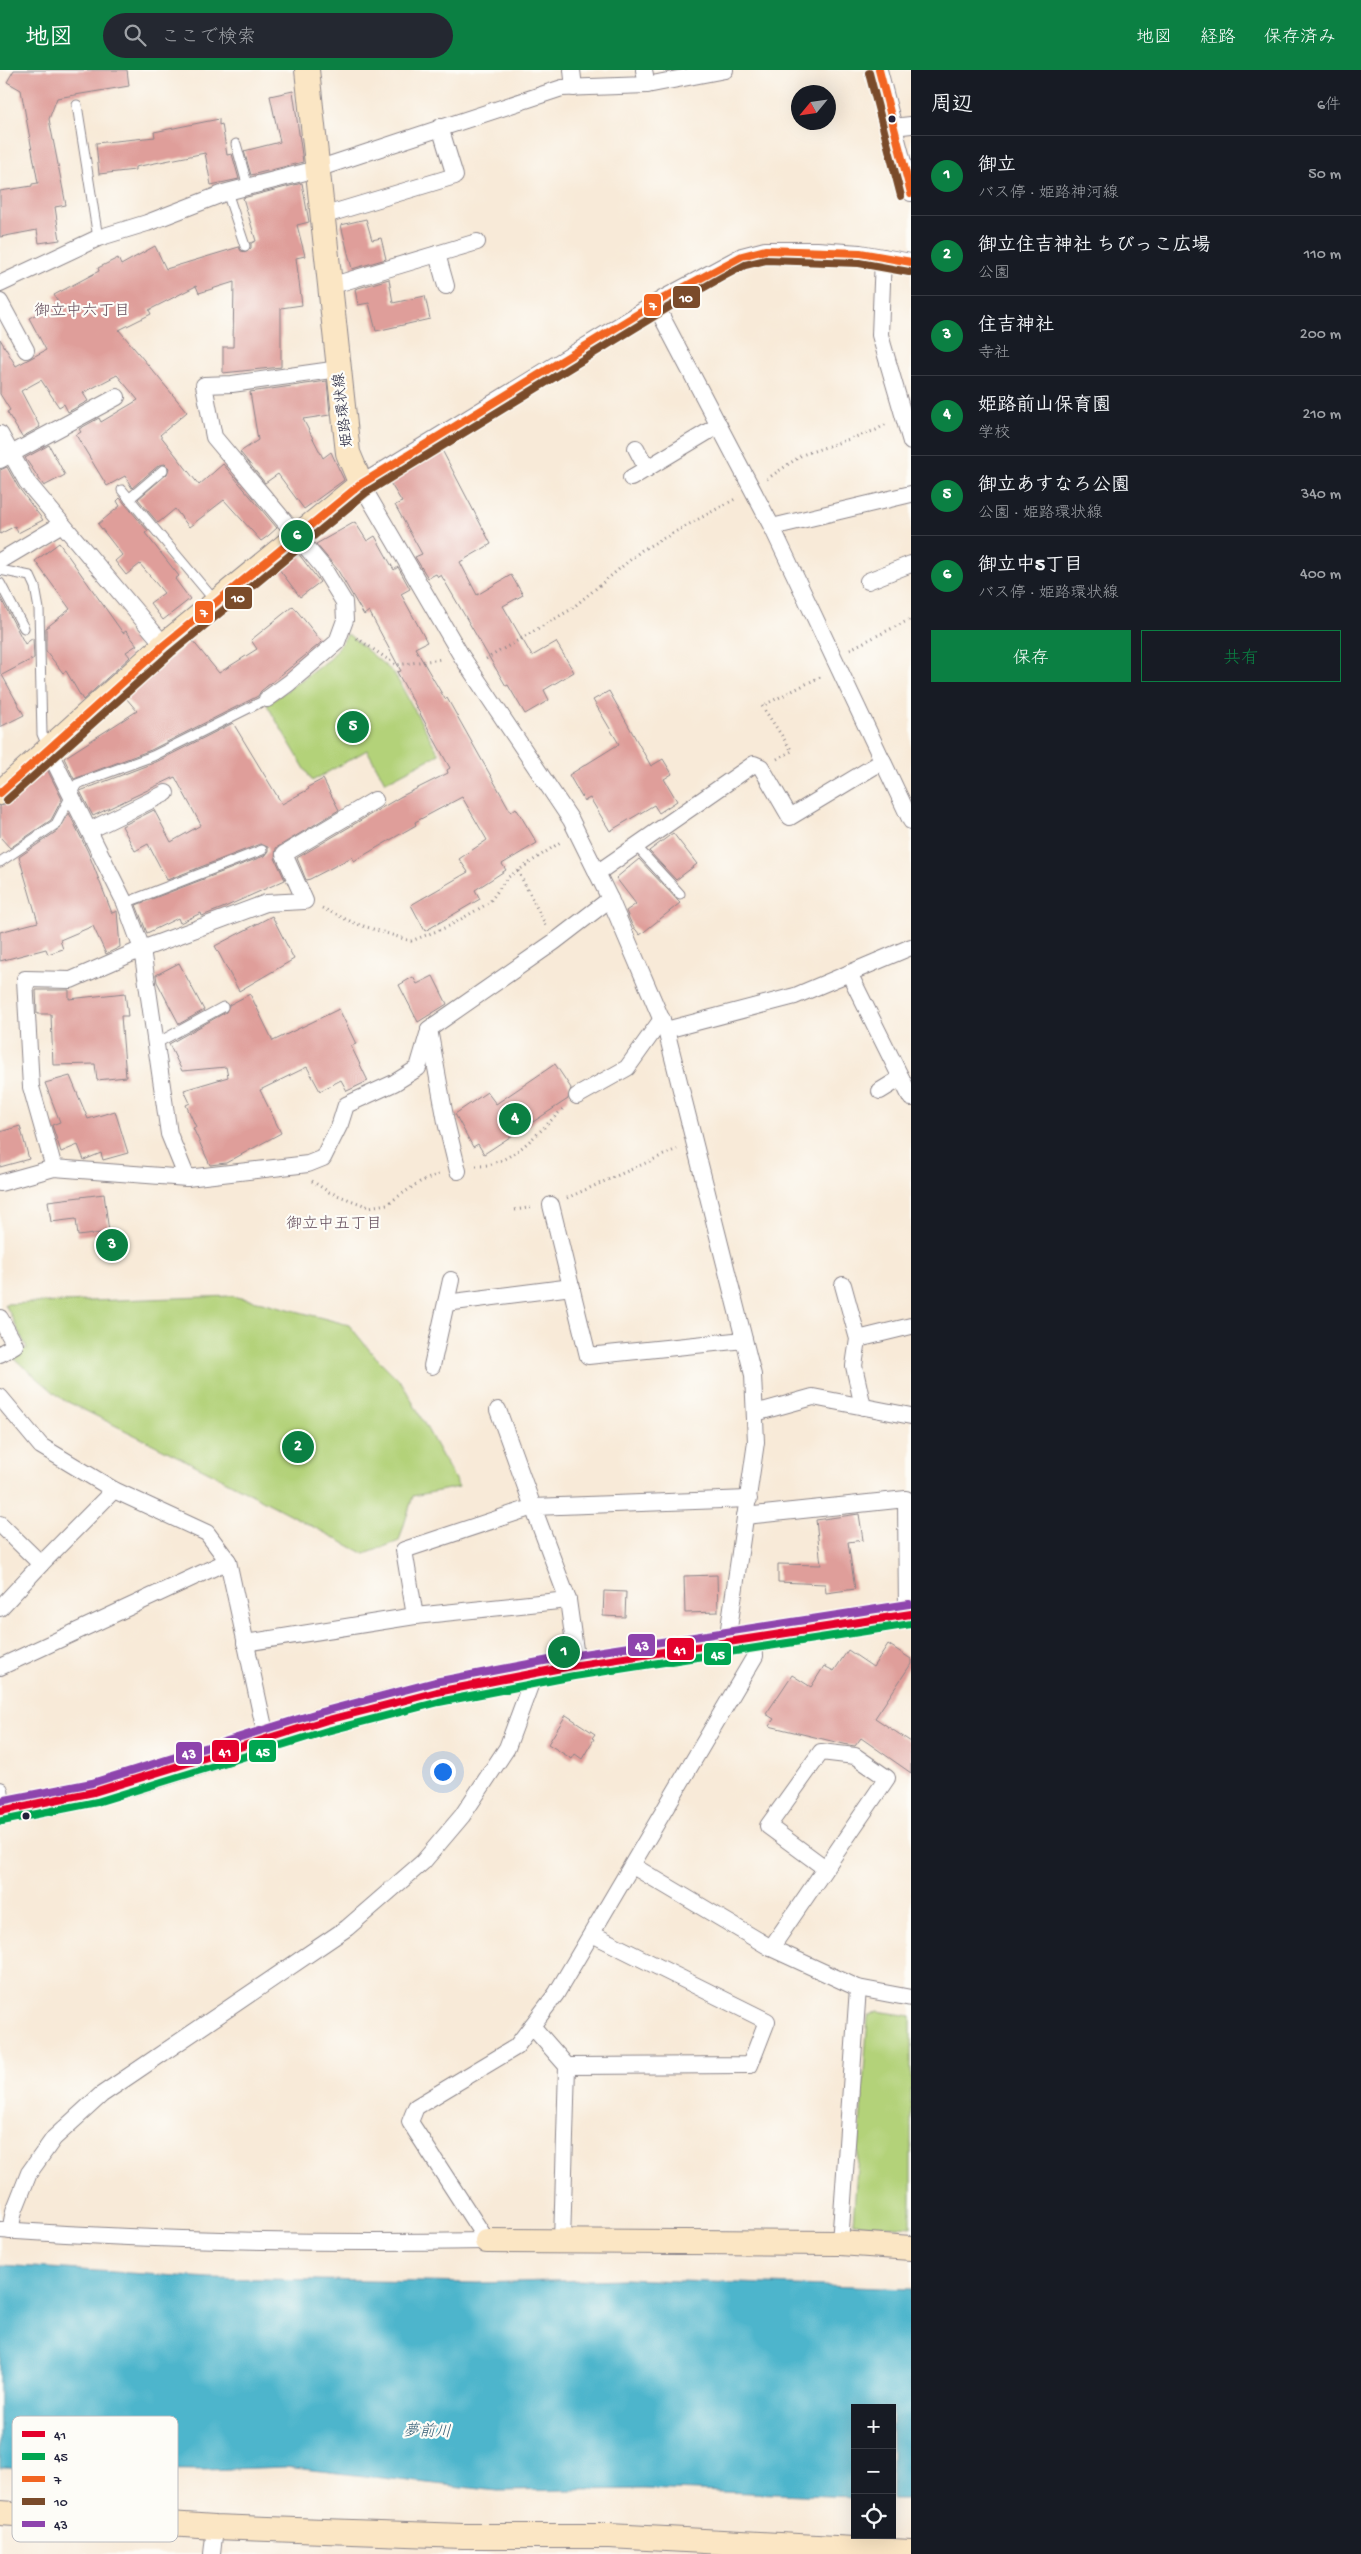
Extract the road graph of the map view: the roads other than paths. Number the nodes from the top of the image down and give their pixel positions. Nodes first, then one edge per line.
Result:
1 (307, 70) edge
2 (572, 70) edge
3 (725, 70) edge
4 (879, 70) edge
5 (646, 77) edge
6 (574, 88) junction
7 (77, 105) dead end
8 (911, 125) edge
9 (440, 127) junction
10 (894, 127) junction
11 (236, 144) dead end
12 (317, 169) junction
13 (248, 187) junction
14 (227, 192) junction
15 (911, 192) edge
16 (322, 216) junction
17 (98, 238) junction
18 (477, 242) dead end
19 (245, 246) dead end
20 (437, 254) junction
21 (883, 257) junction
22 (911, 262) edge
23 (0, 284) edge
24 (330, 286) junction
25 (446, 286) dead end
26 (0, 302) edge
27 (655, 304) junction
28 (26, 350) dead end
29 (339, 369) junction
30 (118, 397) dead end
31 (719, 425) junction
32 (0, 434) edge
33 (911, 442) edge
34 (636, 448) dead end
35 (6, 457) edge
36 (647, 469) junction
37 (164, 470) dead end
38 (631, 478) dead end
39 (360, 484) junction
40 (122, 490) dead end
41 (911, 494) edge
42 (129, 499) junction
43 (62, 524) junction
44 (772, 527) junction
45 (297, 536) junction
46 (0, 561) edge
47 (911, 564) edge
48 (0, 570) edge
49 (868, 581) dead end
50 (0, 583) edge
51 (216, 603) junction
52 (24, 628) dead end
53 (164, 645) junction
54 (267, 699) joint
55 (49, 751) junction
56 (883, 761) junction
57 (0, 793) edge
58 (72, 793) junction
59 (166, 793) dead end
60 (375, 800) dead end
61 (910, 815) edge
62 (90, 830) junction
63 (636, 846) junction
64 (262, 850) dead end
65 (0, 862) edge
66 (597, 873) junction
67 (680, 894) dead end
68 (610, 899) junction
69 (125, 903) junction
70 (911, 947) edge
71 (142, 949) junction
72 (849, 973) junction
73 (223, 1007) dead end
74 (664, 1025) junction
75 (429, 1029) junction
76 (157, 1043) junction
77 (901, 1078) junction
78 (880, 1091) dead end
79 (578, 1096) dead end
80 (911, 1098) edge
81 (54, 1168) junction
82 (458, 1171) dead end
83 (187, 1178) junction
84 (0, 1183) edge
85 (551, 1205) road end
86 (451, 1280) dead end
87 (843, 1285) dead end
88 (572, 1287) junction
89 (446, 1303) junction
90 (0, 1318) edge
91 (911, 1326) edge
92 (858, 1339) junction
93 (744, 1340) junction
94 (0, 1354) edge
95 (432, 1366) dead end
96 (0, 1397) edge
97 (864, 1407) junction
98 (498, 1410) dead end
99 (755, 1414) junction
100 (911, 1416) edge
101 (114, 1490) junction
102 (749, 1499) junction
103 (533, 1507) junction
104 (745, 1516) junction
105 (0, 1524) edge
106 (228, 1561) junction
107 (41, 1564) junction
108 (568, 1600) junction
109 (0, 1608) edge
110 (909, 1614) edge
111 (415, 1616) junction
112 (754, 1638) junction
113 (727, 1642) junction
114 (245, 1643) junction
115 (577, 1664) junction
116 (0, 1666) edge
117 (535, 1672) junction
118 (267, 1741) junction
119 (1, 1807) edge
120 (633, 1866) junction
121 (825, 1868) junction
122 (592, 1934) junction
123 (771, 1948) junction
124 (858, 1988) junction
125 (911, 1998) edge
126 (532, 2026) junction
127 (567, 2066) junction
128 (5, 2231) edge
129 (487, 2242) junction
130 (562, 2242) junction
131 (840, 2243) junction
132 (911, 2248) edge
133 (178, 2525) edge
134 (214, 2527) junction
135 (911, 2552) edge
136 (212, 2554) edge

1 - 12 street, 姫路環状線
2 - 6 street
3 - 5 street
4 - 10 street
5 - 6 street
6 - 9 street
7 - 17 lane
8 - 10 street
9 - 12 street
9 - 16 street
10 - 15 street
11 - 13 lane
12 - 13 street
12 - 16 street, 姫路環状線
13 - 14 street
14 - 17 street
14 - 19 lane
16 - 24 street, 姫路環状線
17 - 23 street
18 - 20 street
20 - 24 street
20 - 25 street
21 - 22 street
21 - 27 street
21 - 33 street
24 - 29 street, 姫路環状線
26 - 28 street
27 - 31 street
27 - 39 street
29 - 39 street, 姫路環状線
29 - 45 street
30 - 35 street
31 - 36 street
31 - 44 street
32 - 35 street
34 - 36 street
35 - 43 street
36 - 38 street
37 - 42 lane
39 - 45 street
39 - 66 street
40 - 42 lane
41 - 44 street
42 - 51 lane
43 - 46 street
43 - 53 street
44 - 56 street
45 - 51 street
45 - 54 street
47 - 49 street
48 - 55 lane
50 - 52 lane
51 - 53 street
53 - 55 street
54 - 58 lane
55 - 57 street
55 - 58 street
56 - 61 street
56 - 63 street
58 - 62 street
58 - 65 lane
59 - 62 street
60 - 71 street
62 - 69 street
63 - 66 street
63 - 67 lane
64 - 69 lane
66 - 68 street
68 - 74 street
68 - 75 street
69 - 71 street
70 - 72 street
71 - 76 street
71 - 81 street
72 - 74 street
72 - 77 street
73 - 76 lane
74 - 79 street
74 - 93 street
75 - 82 street
75 - 83 street
76 - 83 street
77 - 78 street
77 - 80 street
81 - 83 street
81 - 84 street
85 - 88 street
86 - 89 street
87 - 92 street
88 - 89 street
88 - 93 street
89 - 95 street
90 - 94 street
91 - 92 street
92 - 97 street
93 - 99 street
96 - 101 street
97 - 99 street
97 - 100 street
98 - 103 street
99 - 102 street
101 - 106 street
101 - 107 street
102 - 103 street
102 - 104 street
103 - 108 street
103 - 111 street
104 - 110 street
104 - 113 street
105 - 107 street
106 - 114 street
106 - 116 street
107 - 109 street
108 - 111 street
108 - 115 street
110 - 112 main road
111 - 114 street
112 - 113 main road
112 - 120 street
113 - 115 main road
114 - 118 street
115 - 117 main road
117 - 118 main road
117 - 128 street
118 - 119 main road
120 - 122 street
120 - 123 street
121 - 121 street
121 - 123 street
122 - 126 street
122 - 127 street
123 - 124 street
124 - 125 street
124 - 131 street
126 - 127 street
126 - 129 street
127 - 130 street
128 - 129 street
129 - 130 street
130 - 131 street
131 - 132 street
133 - 134 street
134 - 135 street
134 - 136 street

